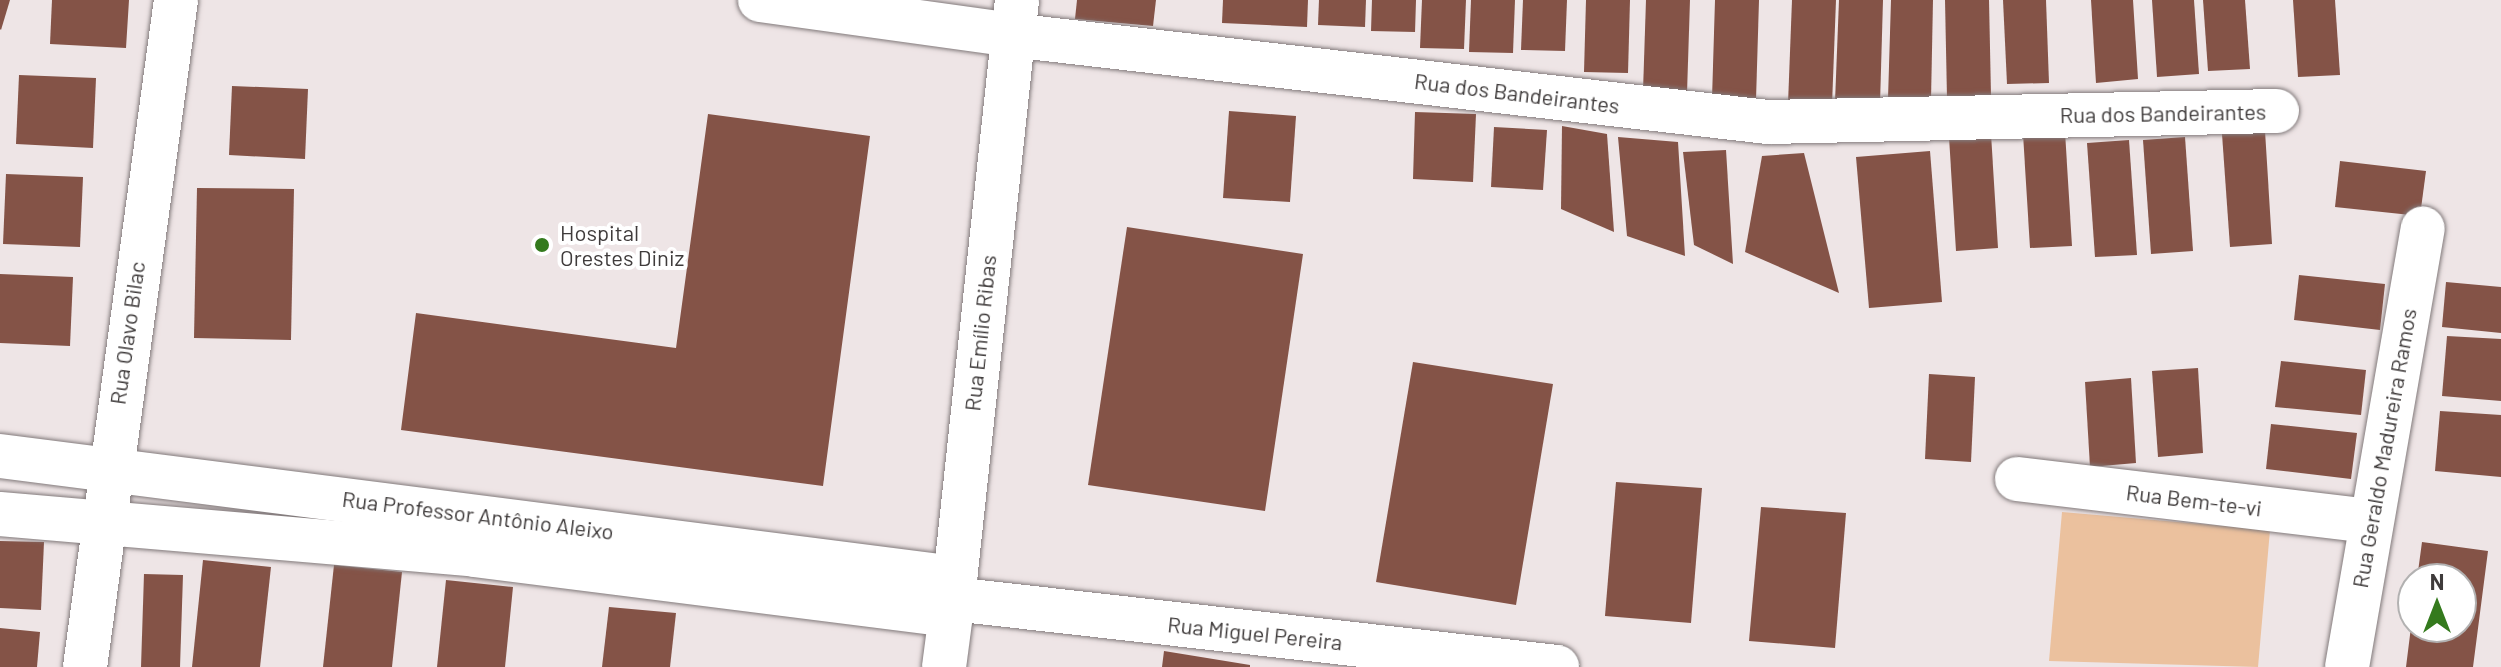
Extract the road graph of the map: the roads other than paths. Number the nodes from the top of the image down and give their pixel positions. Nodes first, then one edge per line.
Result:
1 (176, 0) edge
2 (760, 0) edge
3 (1014, 17) edge
4 (2277, 111) dead end
5 (2423, 229) dead end
6 (0, 456) edge
7 (107, 465) junction
8 (2017, 479) dead end
9 (0, 514) edge
10 (101, 519) junction
11 (2370, 521) junction
12 (478, 536) junction
13 (953, 597) junction
14 (85, 667) edge
15 (944, 667) edge
16 (1557, 667) edge
17 (2347, 667) edge

1 - 7 street, Rua Olavo Bilac
2 - 3 street, Rua dos Bandeirantes
3 - 4 street, Rua dos Bandeirantes
3 - 13 street, Rua Emílio Ribas
5 - 11 street, Rua Geraldo Madureira Ramos
6 - 7 street, Rua Professor Antônio Aleixo
7 - 10 street, Rua Olavo Bilac
7 - 12 street, Rua Professor Antônio Aleixo
8 - 11 street, Rua Bem-te-vi
9 - 10 street, Rua Professor Antônio Aleixo
10 - 12 street, Rua Professor Antônio Aleixo
10 - 14 street, Rua Olavo Bilac
11 - 17 street, Rua Geraldo Madureira Ramos
12 - 13 street, Rua Professor Antônio Aleixo
13 - 15 street, Rua Emílio Ribas
13 - 16 street, Rua Miguel Pereira

